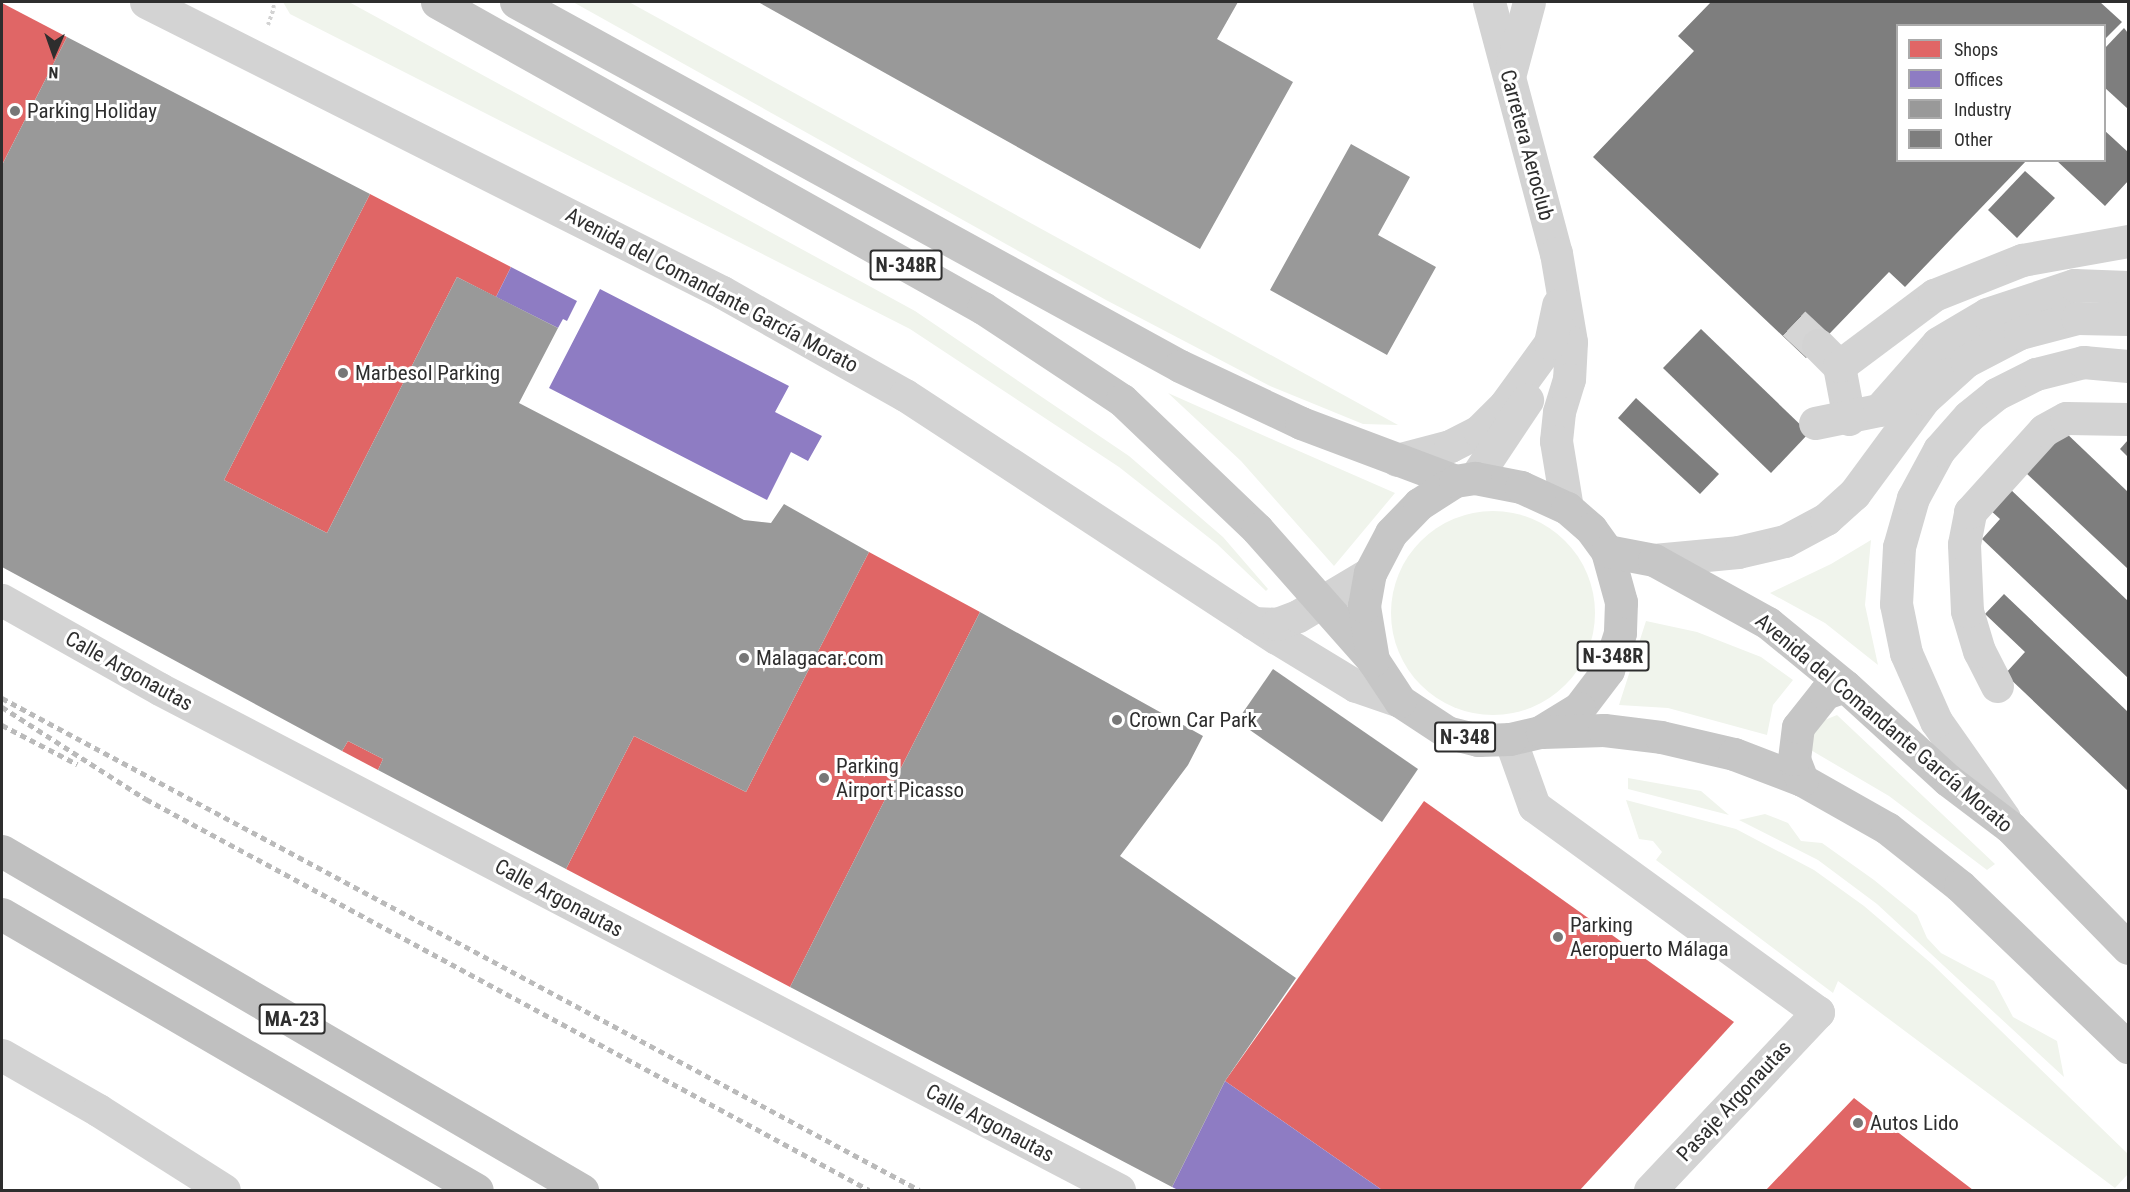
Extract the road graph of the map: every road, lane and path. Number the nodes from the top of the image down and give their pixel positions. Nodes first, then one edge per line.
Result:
1 (146, 2) edge
2 (437, 2) edge
3 (516, 2) edge
4 (1489, 2) edge
5 (1529, 2) edge
6 (1509, 75) junction
7 (2128, 241) edge
8 (2128, 287) edge
9 (1562, 289) junction
10 (2128, 319) edge
11 (1550, 343) junction
12 (2128, 366) edge
13 (1849, 418) junction
14 (2128, 419) edge
15 (1815, 423) dead end
16 (1397, 460) junction
17 (1465, 479) junction
18 (1567, 508) junction
19 (1606, 551) junction
20 (1654, 560) junction
21 (1370, 573) junction
22 (2, 600) edge
23 (1322, 602) junction
24 (1253, 623) junction
25 (1372, 660) junction
26 (1845, 686) junction
27 (1997, 686) dead end
28 (1400, 701) junction
29 (1525, 736) junction
30 (1802, 780) junction
31 (2010, 827) junction
32 (2, 851) edge
33 (2077, 891) junction
34 (2, 915) edge
35 (2128, 925) edge
36 (2128, 948) edge
37 (2128, 1047) edge
38 (2, 1055) edge
39 (224, 1191) edge
40 (477, 1191) edge
41 (582, 1191) edge
42 (1119, 1191) edge
43 (1650, 1191) edge

1 - 24 street, Avenida del Comandante García Morato
2 - 23 main road, N-348R
3 - 16 main road, N-348R
4 - 6 street, Carretera Aeroclub
5 - 6 street
6 - 9 street, Carretera Aeroclub
7 - 13 street
8 - 13 street
9 - 11 street, Carretera Aeroclub
9 - 18 street, Carretera Aeroclub
10 - 20 street
11 - 16 street, Carretera Aeroclub
11 - 17 street, Carretera Aeroclub
12 - 31 street
13 - 15 street
14 - 27 street
16 - 17 main road, N-348R
17 - 18 main road, N-348R
17 - 21 main road, N-348
18 - 19 main road, N-348R
19 - 20 main road, Avenida del Comandante García Morato
19 - 29 main road, N-348R
20 - 26 main road, Avenida del Comandante García Morato
21 - 23 street
21 - 25 main road, N-348
22 - 42 street, Calle Argonautas
23 - 24 street
23 - 25 main road
24 - 28 street, Avenida del Comandante García Morato
25 - 28 main road, N-348
26 - 30 main road
26 - 31 main road, Avenida del Comandante García Morato
28 - 29 main road, N-348
29 - 30 main road
29 - 43 street, Pasaje Argonautas
30 - 37 main road
31 - 33 main road, Avenida del Comandante García Morato
32 - 41 highway, MA-23
33 - 35 street
33 - 36 main road, Avenida del Comandante García Morato
34 - 40 highway, MA-23
38 - 39 street

